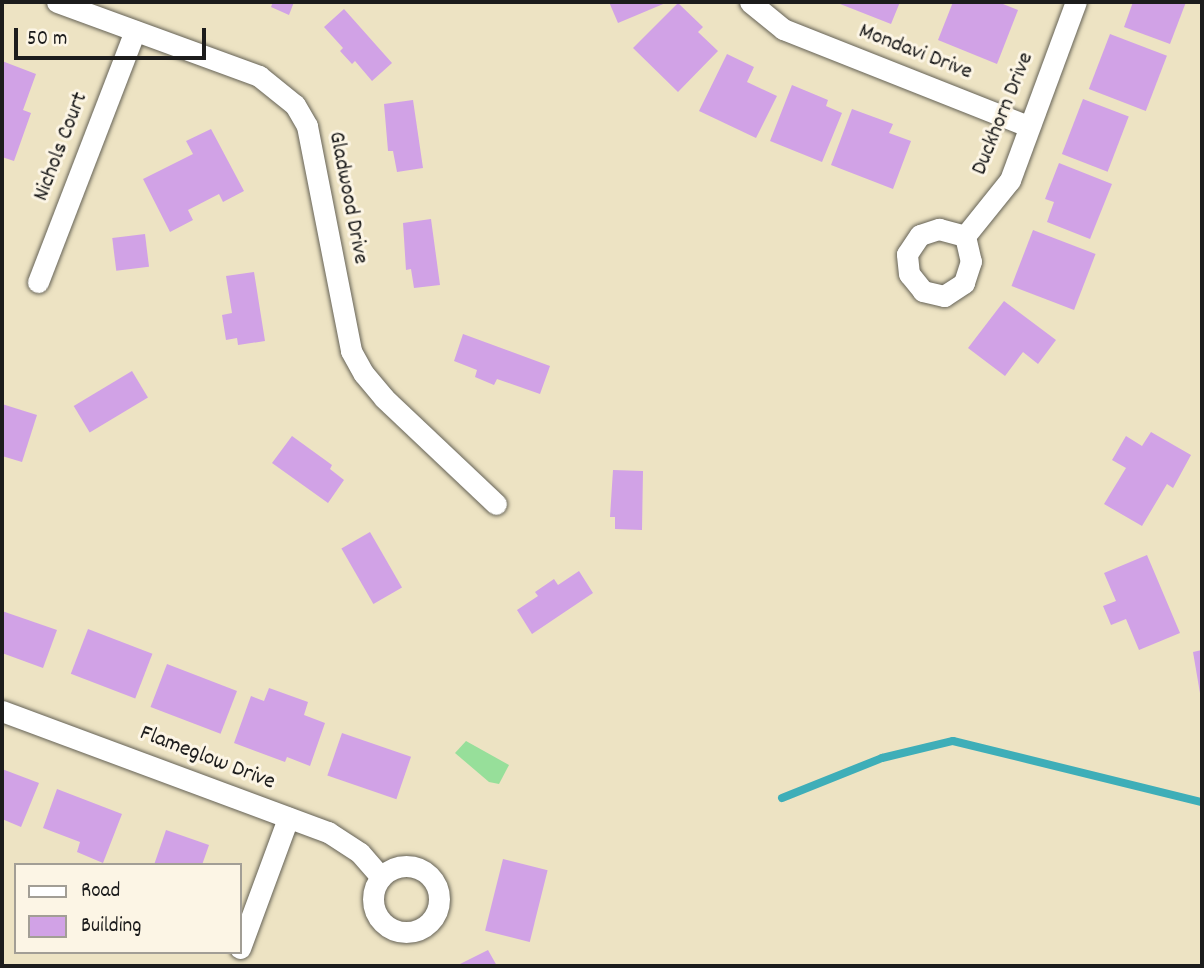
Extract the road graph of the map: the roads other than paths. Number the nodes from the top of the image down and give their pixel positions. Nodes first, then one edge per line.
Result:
1 (57, 2) edge
2 (750, 2) edge
3 (1076, 2) edge
4 (135, 31) junction
5 (1028, 126) junction
6 (965, 236) dead end
7 (38, 282) dead end
8 (496, 505) dead end
9 (2, 711) edge
10 (288, 818) junction
11 (381, 877) dead end
12 (242, 942) edge

1 - 4 street, Gladwood Drive
2 - 5 street, Mondavi Drive
3 - 5 street, Duckhorn Drive
4 - 7 street, Nichols Court
4 - 8 street, Gladwood Drive
5 - 6 street, Duckhorn Drive
9 - 10 street, Flameglow Drive
10 - 11 street, Flameglow Drive
10 - 12 street

